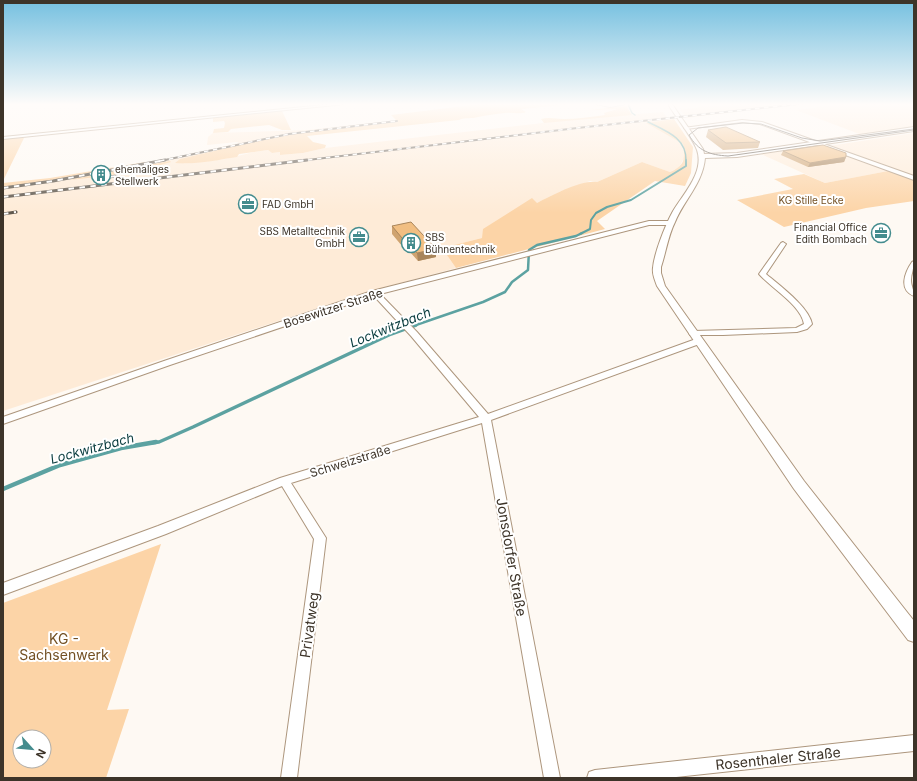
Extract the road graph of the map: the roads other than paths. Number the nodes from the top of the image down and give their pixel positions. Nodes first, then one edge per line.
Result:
1 (693, 140) edge
2 (810, 140) edge
3 (835, 140) edge
4 (817, 143) junction
5 (701, 154) junction
6 (737, 155) junction
7 (914, 178) edge
8 (670, 224) junction
9 (783, 244) dead end
10 (914, 263) edge
11 (375, 293) junction
12 (914, 294) edge
13 (696, 337) junction
14 (486, 418) junction
15 (3, 421) edge
16 (284, 481) junction
17 (3, 589) edge
18 (914, 634) edge
19 (914, 743) edge
20 (289, 778) edge
21 (552, 778) edge
22 (595, 778) edge

1 - 5 street
2 - 4 street
3 - 4 street
4 - 6 street
4 - 7 street
5 - 6 street
5 - 6 street
5 - 8 street
8 - 11 street, Bosewitzer Straße
8 - 13 street
9 - 13 street, Schweizstraße
10 - 12 street
11 - 14 street
11 - 15 street, Bosewitzer Straße
13 - 14 street, Schweizstraße
13 - 18 street
14 - 16 street, Schweizstraße
14 - 21 street, Jonsdorfer Straße
16 - 17 street, Schweizstraße
16 - 20 street, Privatweg
19 - 22 street, Rosenthaler Straße

